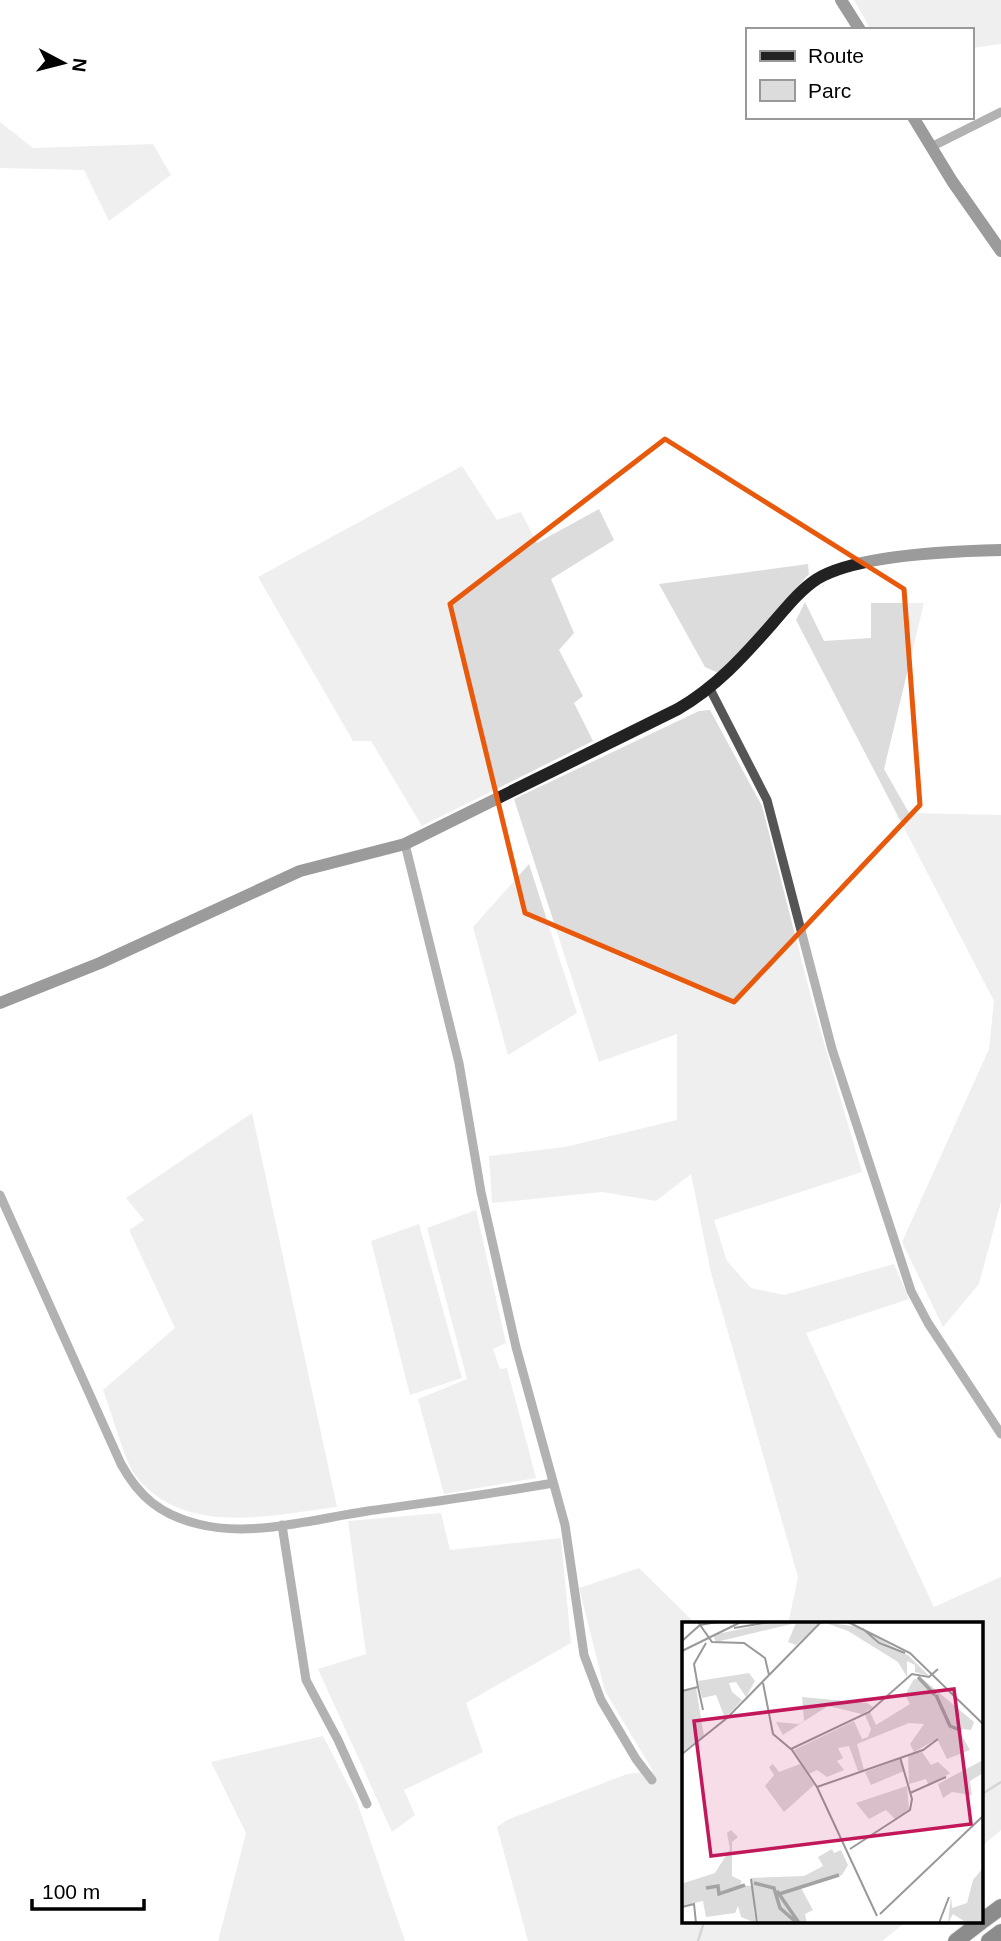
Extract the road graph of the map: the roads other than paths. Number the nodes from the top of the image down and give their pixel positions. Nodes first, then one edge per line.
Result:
1 (841, 0) edge
2 (859, 28) edge
3 (1001, 112) edge
4 (914, 119) edge
5 (931, 147) junction
6 (1001, 250) edge
7 (1001, 550) edge
8 (710, 689) junction
9 (405, 844) junction
10 (0, 1003) edge
11 (0, 1195) edge
12 (1001, 1434) edge
13 (553, 1483) junction
14 (282, 1525) junction
15 (652, 1780) dead end
16 (367, 1804) dead end
17 (1001, 1907) edge
18 (984, 1920) edge
19 (978, 1924) edge
20 (1001, 1932) edge
21 (956, 1941) edge
22 (989, 1941) edge

1 - 2 street
3 - 5 street
4 - 5 street
5 - 6 street
7 - 8 street
8 - 9 street
8 - 12 street
9 - 10 street
9 - 13 street
11 - 14 street
13 - 14 street
13 - 15 street
14 - 16 street
17 - 18 highway
19 - 21 highway
20 - 22 highway

